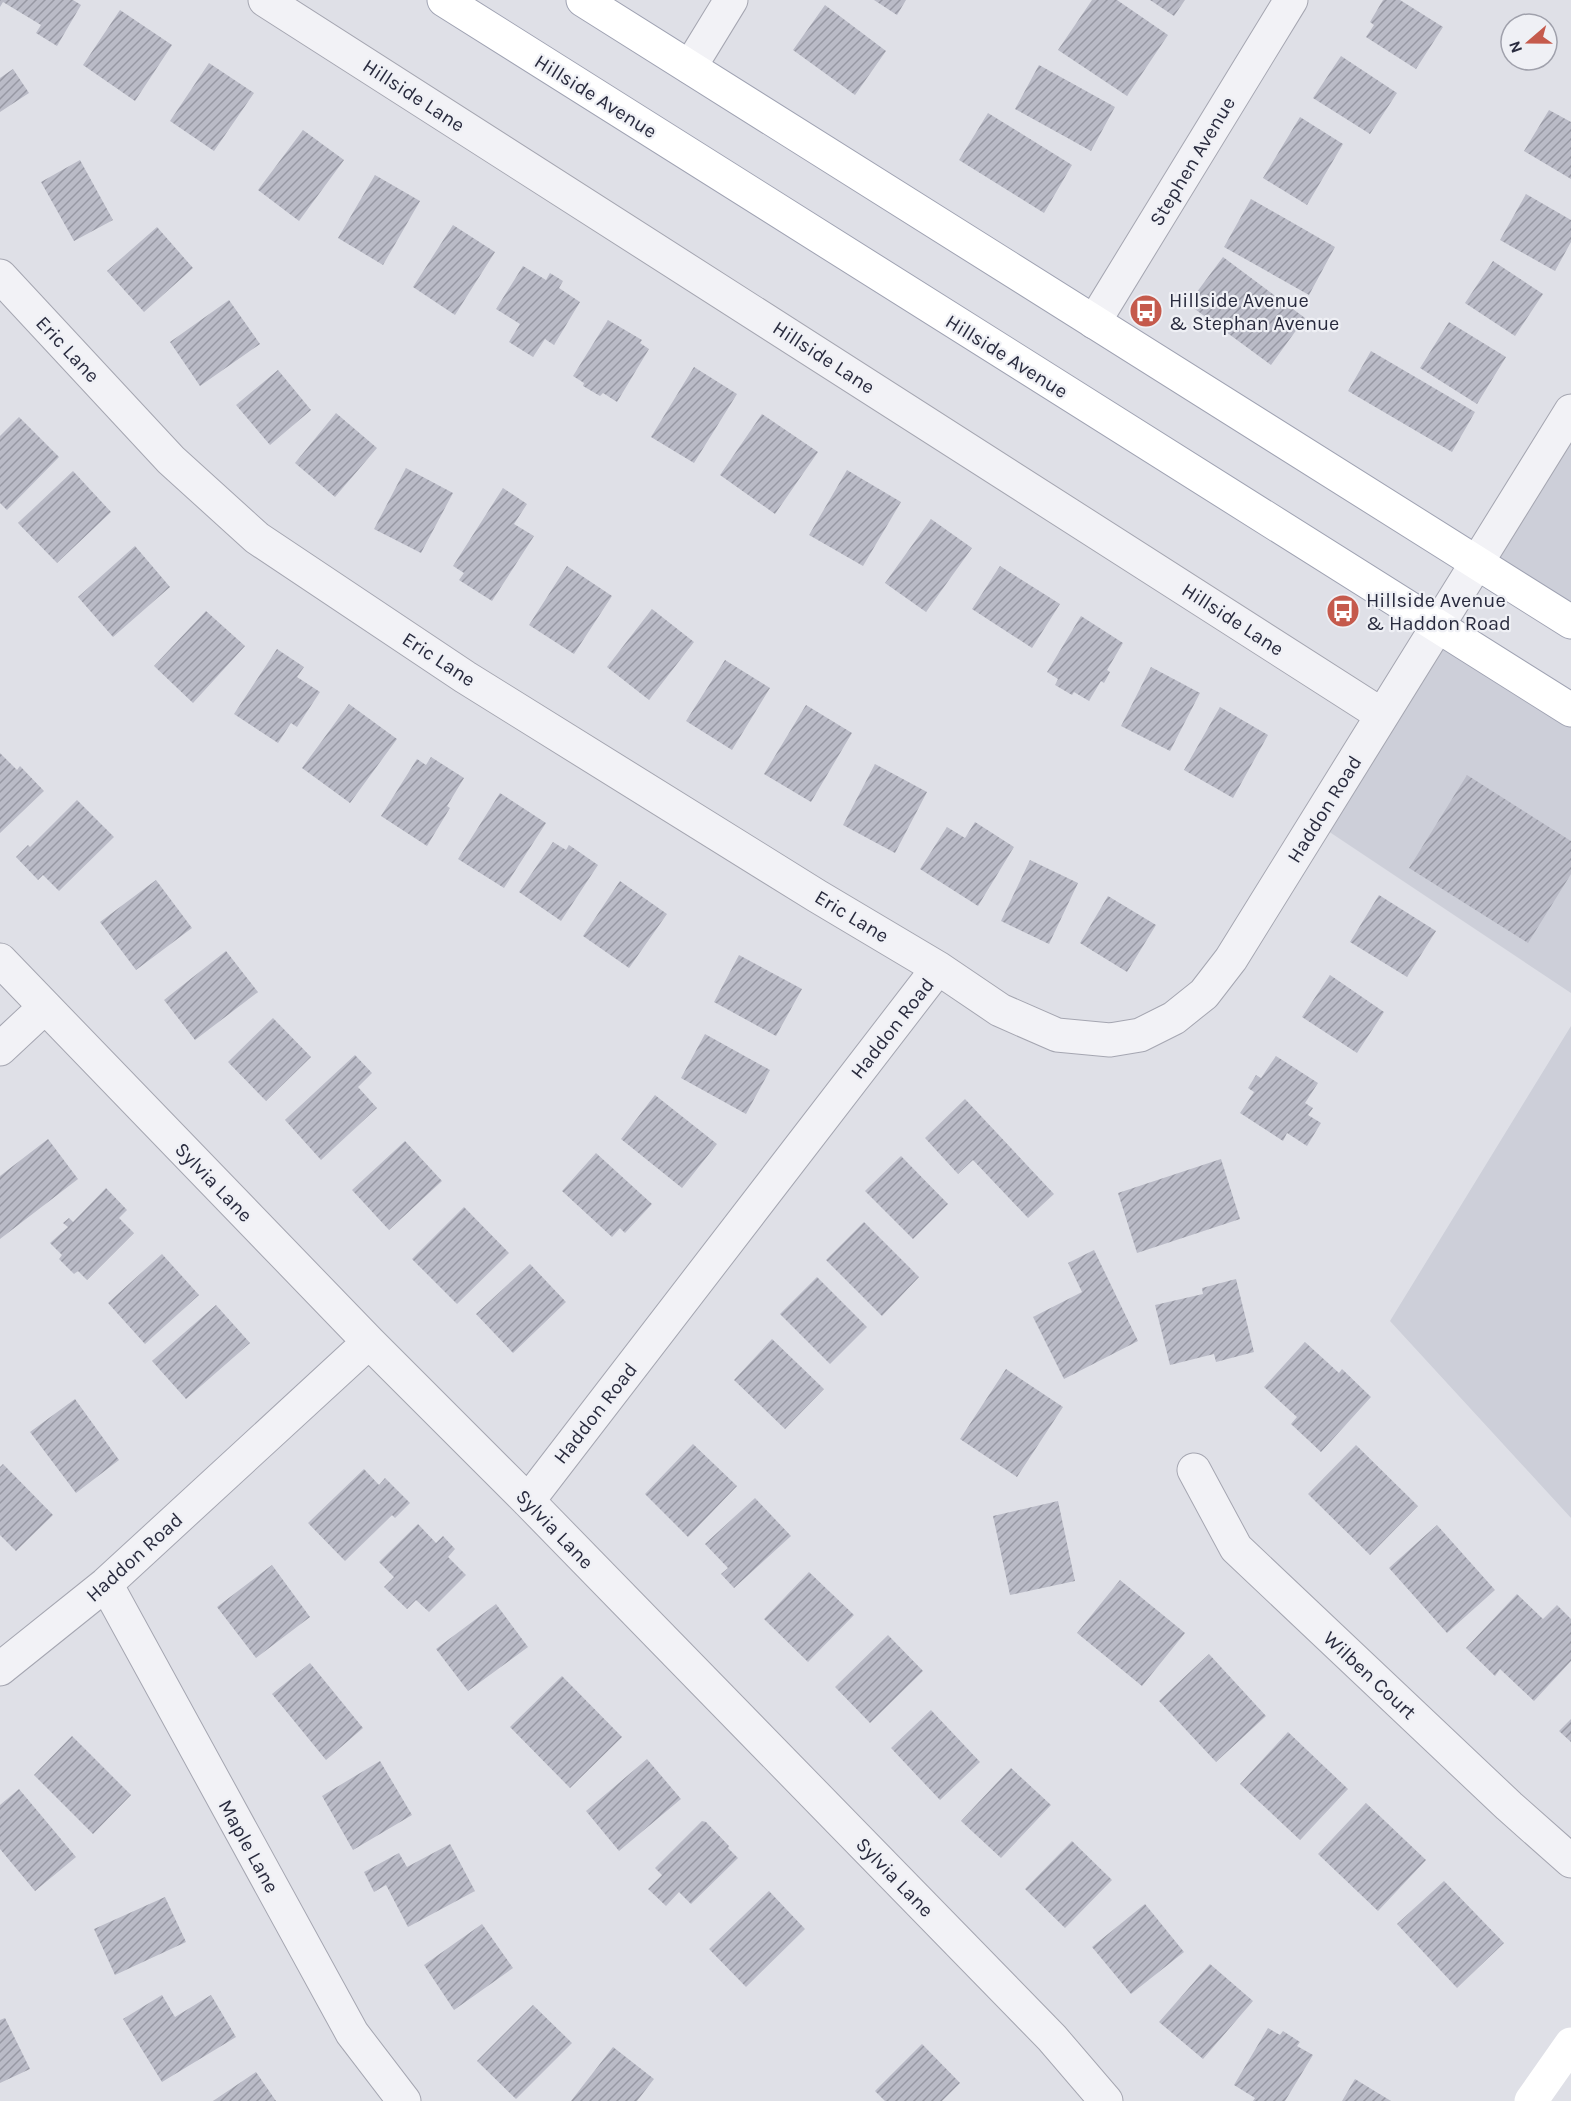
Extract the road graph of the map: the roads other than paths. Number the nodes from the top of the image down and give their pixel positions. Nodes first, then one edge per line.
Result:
1 (265, 0) edge
2 (444, 0) edge
3 (583, 0) edge
4 (731, 0) edge
5 (1291, 0) edge
6 (690, 67) junction
7 (0, 276) edge
8 (1094, 322) junction
9 (1571, 411) edge
10 (1476, 562) junction
11 (1571, 622) edge
12 (1437, 627) junction
13 (1571, 710) edge
14 (1382, 715) junction
15 (0, 960) edge
16 (938, 968) junction
17 (45, 1007) junction
18 (0, 1049) edge
19 (369, 1342) junction
20 (1194, 1470) dead end
21 (528, 1501) junction
22 (106, 1584) junction
23 (0, 1669) edge
24 (1571, 1861) edge
25 (1571, 2044) edge
26 (404, 2101) edge
27 (1106, 2101) edge
28 (1531, 2101) edge

1 - 14 street, Hillside Lane
2 - 12 main road, Hillside Avenue
3 - 6 main road
4 - 6 street
5 - 8 street, Stephen Avenue
6 - 8 main road
7 - 16 street, Eric Lane
8 - 10 main road
9 - 10 street, Haddon Road
10 - 11 main road
10 - 12 street, Haddon Road
12 - 13 main road, Hillside Avenue
12 - 14 street, Haddon Road
14 - 16 street, Haddon Road
15 - 17 street, Sylvia Lane
16 - 21 street, Haddon Road
17 - 18 street
17 - 19 street, Sylvia Lane
19 - 21 street, Sylvia Lane
19 - 22 street, Haddon Road
20 - 24 street, Wilben Court
21 - 27 street, Sylvia Lane
22 - 23 street, Haddon Road
22 - 26 street, Maple Lane
25 - 28 main road

